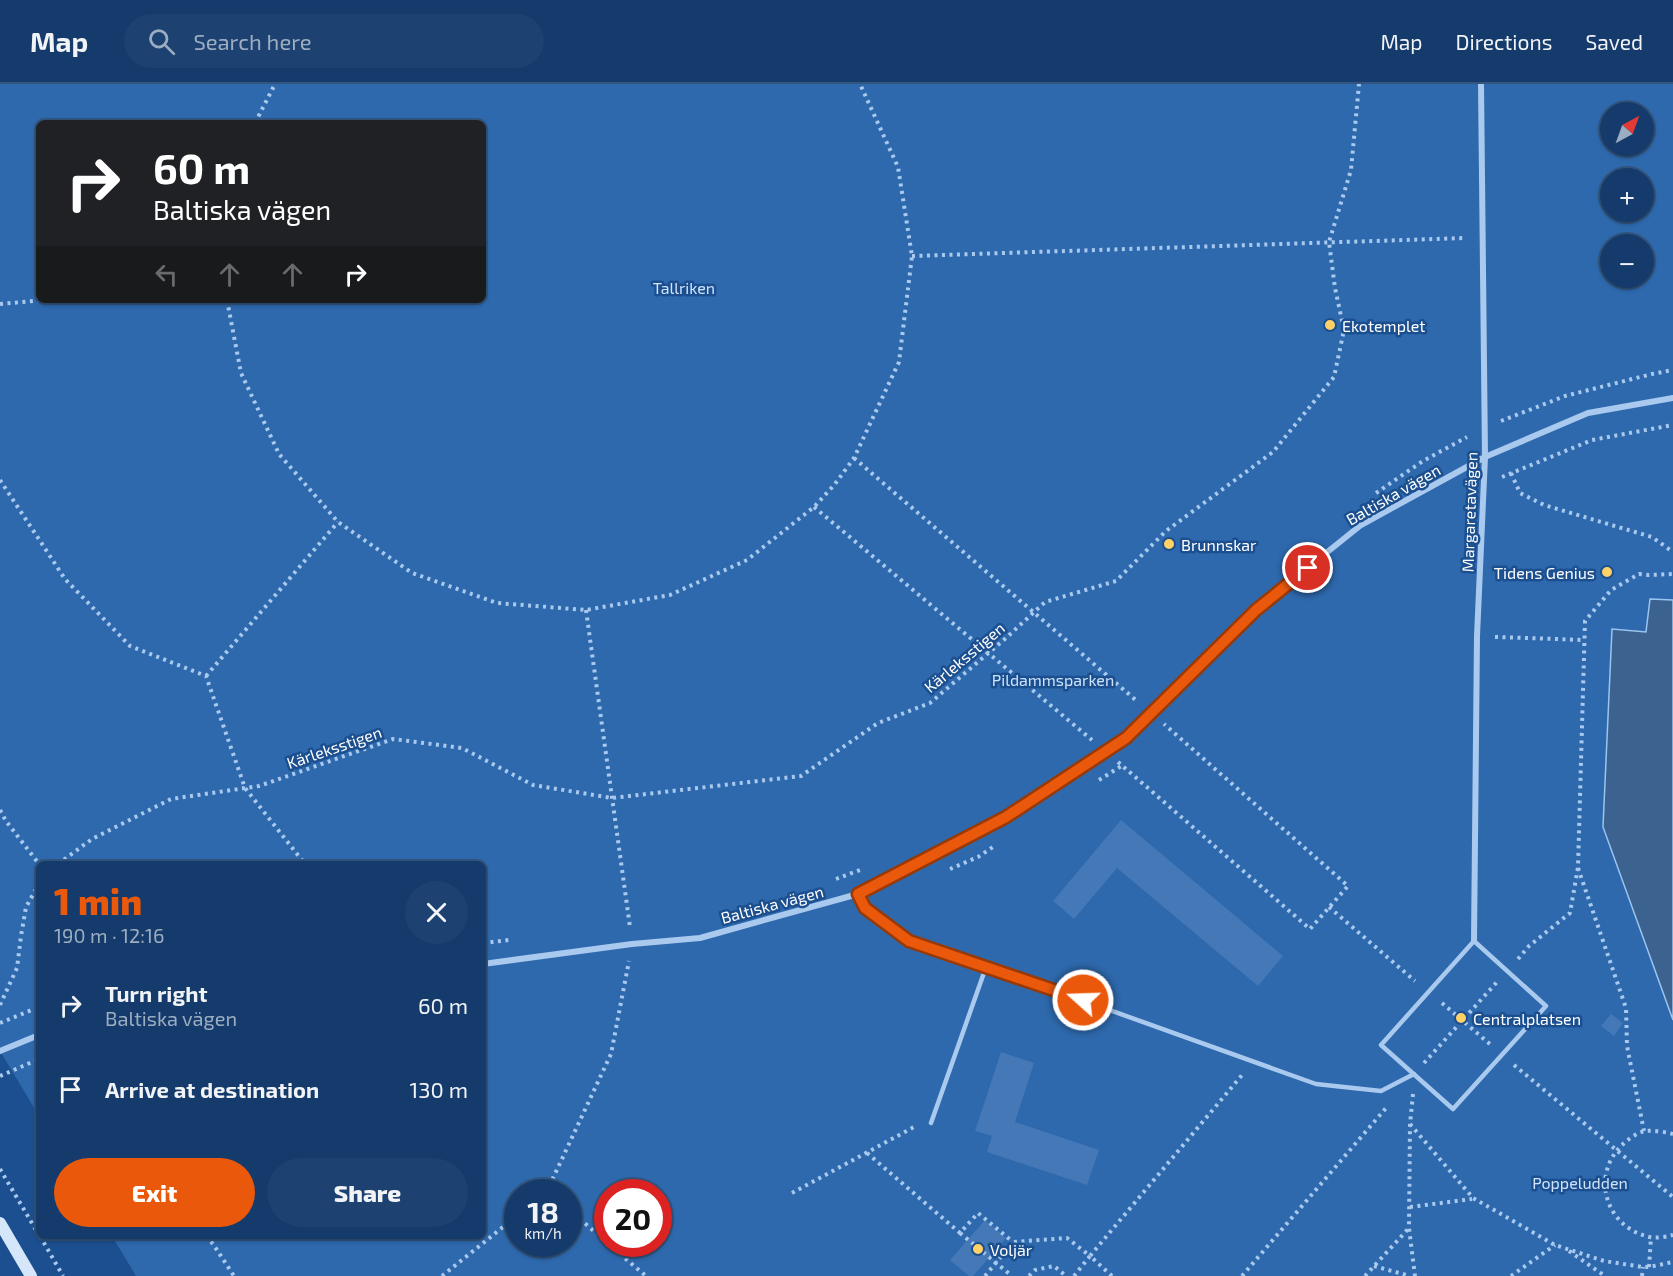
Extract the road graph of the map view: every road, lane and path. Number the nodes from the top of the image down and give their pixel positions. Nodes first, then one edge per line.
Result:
1 (275, 84) edge
2 (860, 84) edge
3 (1359, 84) edge
4 (1481, 84) edge
5 (257, 120) edge
6 (1483, 237) junction
7 (1329, 242) junction
8 (912, 256) junction
9 (36, 301) edge
10 (228, 303) edge
11 (0, 304) edge
12 (1673, 398) edge
13 (1673, 425) edge
14 (1485, 428) junction
15 (1485, 457) junction
16 (854, 458) junction
17 (1511, 473) junction
18 (0, 480) edge
19 (1484, 484) junction
20 (1369, 498) dead end
21 (814, 507) junction
22 (338, 522) junction
23 (1673, 552) edge
24 (1673, 574) edge
25 (586, 610) junction
26 (1034, 613) junction
27 (1477, 636) junction
28 (1584, 639) junction
29 (989, 653) junction
30 (206, 676) junction
31 (1132, 709) dead end
32 (1151, 713) junction
33 (1173, 717) dead end
34 (1165, 725) junction
35 (1101, 734) dead end
36 (1093, 740) junction
37 (1084, 746) dead end
38 (1106, 751) junction
39 (1131, 757) dead end
40 (1123, 766) junction
41 (1094, 784) dead end
42 (245, 788) junction
43 (612, 798) junction
44 (0, 810) edge
45 (997, 844) dead end
46 (37, 861) edge
47 (62, 861) edge
48 (303, 861) edge
49 (1578, 867) junction
50 (863, 869) dead end
51 (947, 871) dead end
52 (833, 880) dead end
53 (36, 889) edge
54 (858, 894) junction
55 (1329, 907) junction
56 (640, 927) dead end
57 (630, 928) junction
58 (516, 939) dead end
59 (1474, 941) junction
60 (486, 943) edge
61 (632, 944) junction
62 (1529, 946) dead end
63 (1384, 954) dead end
64 (639, 961) dead end
65 (622, 962) dead end
66 (628, 962) junction
67 (486, 964) edge
68 (987, 967) junction
69 (0, 1005) edge
70 (36, 1008) edge
71 (0, 1023) edge
72 (36, 1036) edge
73 (0, 1051) edge
74 (1502, 1055) junction
75 (36, 1060) edge
76 (1254, 1062) junction
77 (1414, 1074) junction
78 (0, 1076) edge
79 (931, 1123) joint
80 (1410, 1124) junction
81 (1644, 1131) junction
82 (1673, 1134) edge
83 (1616, 1151) junction
84 (867, 1153) junction
85 (0, 1169) edge
86 (553, 1179) edge
87 (792, 1193) dead end
88 (1673, 1197) edge
89 (1473, 1198) junction
90 (1410, 1207) junction
91 (582, 1221) edge
92 (0, 1223) edge
93 (504, 1226) edge
94 (1409, 1228) junction
95 (36, 1230) edge
96 (594, 1231) edge
97 (960, 1233) junction
98 (1673, 1235) edge
99 (1651, 1237) junction
100 (41, 1239) edge
101 (208, 1239) edge
102 (1013, 1242) junction
103 (1555, 1245) junction
104 (1567, 1249) junction
105 (624, 1257) edge
106 (1090, 1257) junction
107 (1673, 1262) edge
108 (996, 1263) junction
109 (1374, 1266) junction
110 (1646, 1267) junction
111 (31, 1276) edge
112 (63, 1276) edge
113 (234, 1276) edge
114 (442, 1276) edge
115 (646, 1276) edge
116 (985, 1276) edge
117 (1012, 1276) edge
118 (1029, 1276) edge
119 (1066, 1276) edge
120 (1074, 1276) edge
121 (1112, 1276) edge
122 (1242, 1276) edge
123 (1365, 1276) edge
124 (1410, 1276) edge
125 (1415, 1276) edge
126 (1511, 1276) edge
127 (1605, 1276) edge
128 (1642, 1276) edge

1 - 5 path
2 - 8 path
3 - 7 path, Kärleksstigen
4 - 6 street, Margaretavägen
6 - 7 path
6 - 14 street, Margaretavägen
7 - 8 path
7 - 26 path, Kärleksstigen
8 - 16 path
9 - 11 path
10 - 22 path
12 - 15 street, Baltiska vägen
13 - 17 path
14 - 15 street, Margaretavägen
14 - 20 path
15 - 19 street, Margaretavägen
15 - 32 street, Baltiska vägen
16 - 21 path
16 - 26 path
17 - 19 path
17 - 23 path
18 - 30 path
19 - 27 street, Margaretavägen
21 - 25 path
21 - 29 path
22 - 25 path
22 - 30 path
24 - 28 path
25 - 43 path
26 - 29 path, Kärleksstigen
26 - 31 path
27 - 28 path
27 - 59 street, Margaretavägen
28 - 49 path
29 - 36 path
29 - 43 path, Kärleksstigen
30 - 42 path
32 - 34 path
32 - 38 street, Baltiska vägen
33 - 34 path
34 - 55 path
35 - 36 path
36 - 37 path
36 - 38 path
38 - 40 path
38 - 54 street, Baltiska vägen
39 - 40 path
40 - 41 path
40 - 55 path
42 - 43 path, Kärleksstigen
42 - 47 path, Kärleksstigen
42 - 48 path
43 - 57 path
44 - 46 path
45 - 51 path
49 - 62 path
49 - 81 path
50 - 52 path
53 - 69 path
54 - 61 street, Baltiska vägen
54 - 68 lane
55 - 63 path
56 - 57 path
57 - 61 path
58 - 60 path
59 - 74 lane
59 - 77 lane
61 - 66 path
61 - 67 street, Baltiska vägen
64 - 66 path
65 - 66 path
66 - 86 path
68 - 76 lane
68 - 79 lane
70 - 71 path
72 - 73 street
74 - 77 lane
74 - 77 path
74 - 83 path
75 - 78 path
76 - 77 lane
76 - 106 path
77 - 80 path
77 - 122 path
79 - 84 path
80 - 89 path
80 - 90 path
81 - 82 path
81 - 83 path
83 - 88 path
83 - 99 path
84 - 87 path
84 - 97 path
85 - 95 path
89 - 90 path
89 - 103 path
90 - 94 path
91 - 96 path
92 - 111 main road
93 - 114 path
94 - 109 path
94 - 125 path
97 - 102 path
97 - 108 path
98 - 99 path
99 - 110 path
100 - 112 path
101 - 113 path
102 - 106 path
102 - 108 path
103 - 104 path
103 - 126 path
104 - 110 path
104 - 127 path
105 - 115 path
106 - 120 path
106 - 121 path
107 - 110 path
108 - 116 path
108 - 117 path
109 - 123 path
109 - 124 path
110 - 128 path
118 - 119 path

